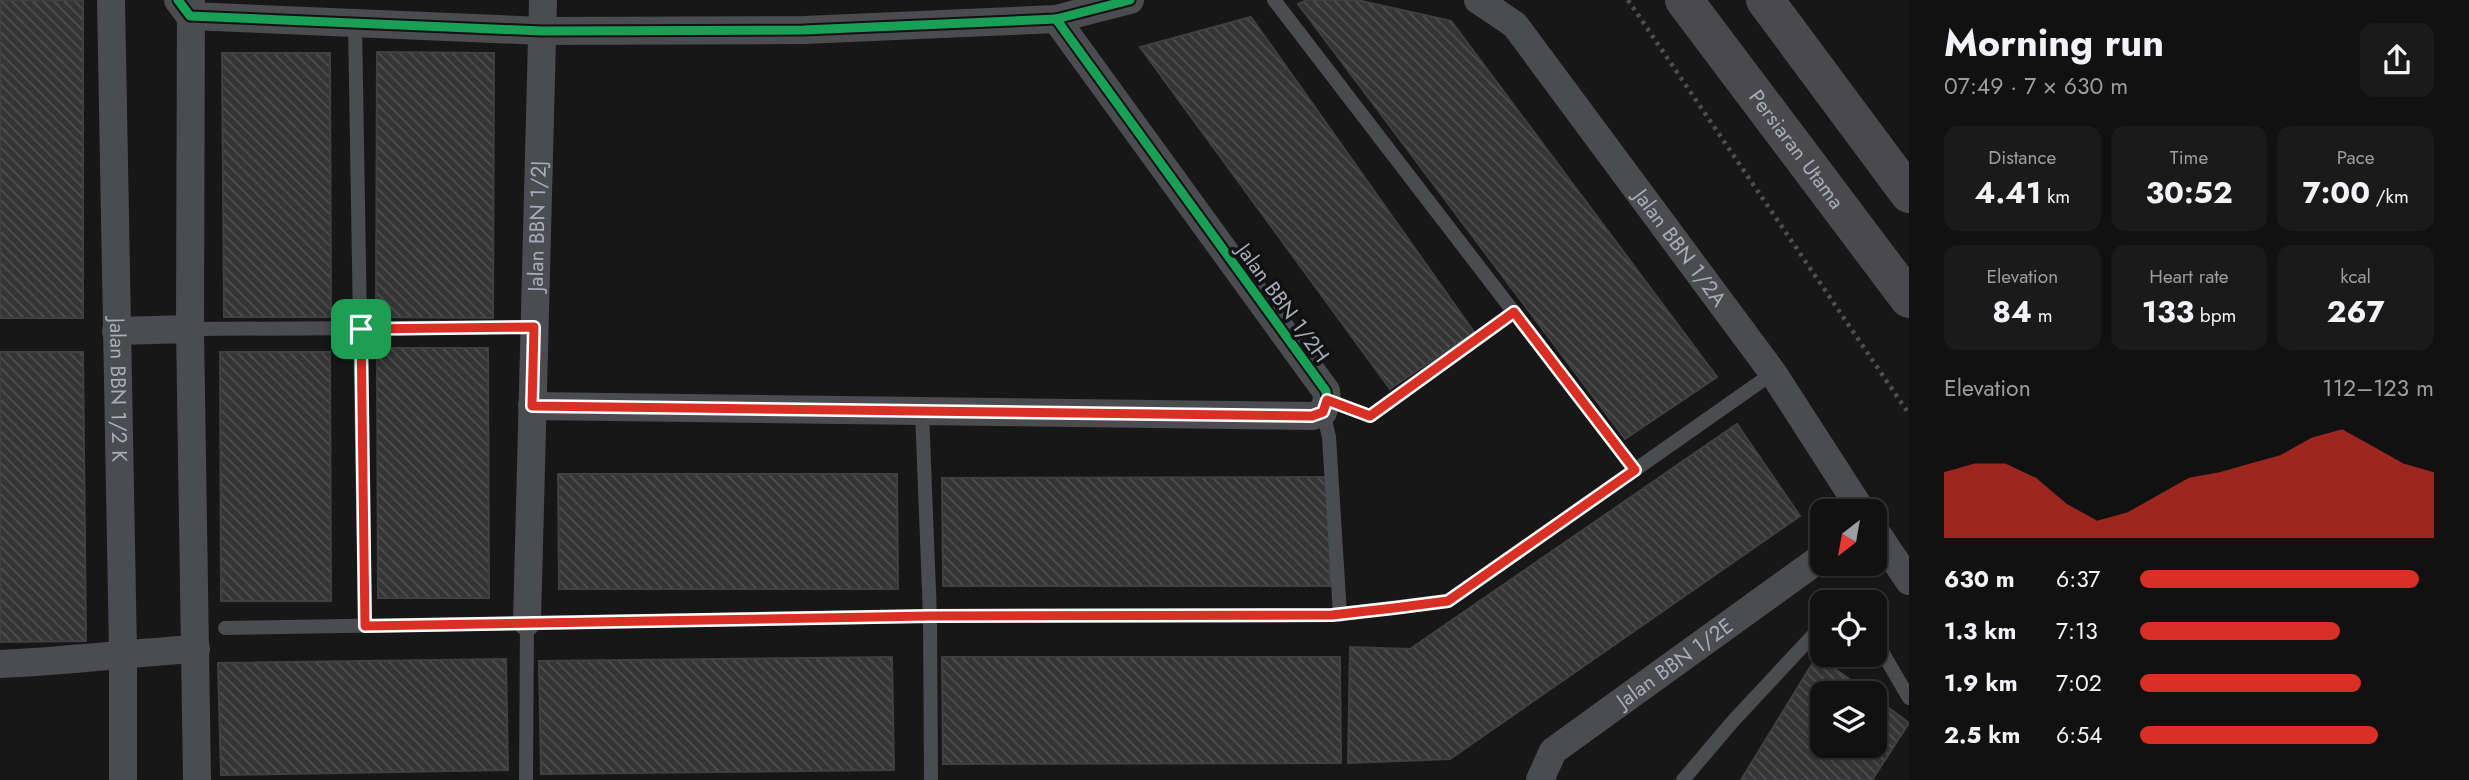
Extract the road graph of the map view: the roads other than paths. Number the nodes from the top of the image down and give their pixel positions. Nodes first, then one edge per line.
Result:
1 (543, 0) edge
2 (1130, 0) edge
3 (1274, 0) edge
4 (1478, 0) edge
5 (1684, 0) edge
6 (1765, 0) edge
7 (114, 3) edge
8 (186, 5) edge
9 (1056, 19) junction
10 (355, 22) junction
11 (542, 31) junction
12 (1909, 194) edge
13 (1909, 299) edge
14 (1514, 312) junction
15 (534, 327) junction
16 (190, 329) junction
17 (361, 329) junction
18 (116, 331) junction
19 (1773, 373) junction
20 (532, 406) junction
21 (1325, 406) junction
22 (922, 412) junction
23 (1635, 470) junction
24 (1854, 499) edge
25 (1887, 548) edge
26 (1810, 566) edge
27 (1909, 580) edge
28 (1340, 615) junction
29 (930, 616) junction
30 (527, 622) junction
31 (365, 626) junction
32 (225, 628) dead end
33 (1810, 638) edge
34 (196, 649) junction
35 (123, 653) junction
36 (1887, 660) edge
37 (0, 664) edge
38 (1909, 698) edge
39 (123, 780) edge
40 (197, 780) edge
41 (526, 780) edge
42 (931, 780) edge
43 (1540, 780) edge
44 (1683, 780) edge

1 - 11 street, Jalan BBN 1/2J
2 - 9 street
3 - 14 lane
4 - 19 street, Jalan BBN 1/2A
5 - 13 main road, Persiaran Utama
6 - 12 main road
7 - 18 street, Jalan BBN 1/2 K
8 - 10 street
8 - 16 street
9 - 11 street
9 - 21 street, Jalan BBN 1/2H
10 - 11 street
10 - 17 lane
11 - 15 street, Jalan BBN 1/2J
14 - 21 lane
14 - 23 lane
15 - 17 lane
15 - 20 street, Jalan BBN 1/2J
16 - 17 lane
16 - 18 street
16 - 34 street
17 - 31 lane
18 - 35 street, Jalan BBN 1/2 K
19 - 23 lane
19 - 24 street, Jalan BBN 1/2A
20 - 22 street
20 - 30 street, Jalan BBN 1/2J
21 - 22 street
21 - 28 lane
22 - 29 lane
23 - 28 lane
25 - 27 street
26 - 43 street, Jalan BBN 1/2E
28 - 29 lane
29 - 30 lane
29 - 42 lane
30 - 31 lane
30 - 41 lane
31 - 32 lane
33 - 44 lane
34 - 35 street
34 - 40 street
35 - 37 street
35 - 39 street, Jalan BBN 1/2 K
36 - 38 lane

